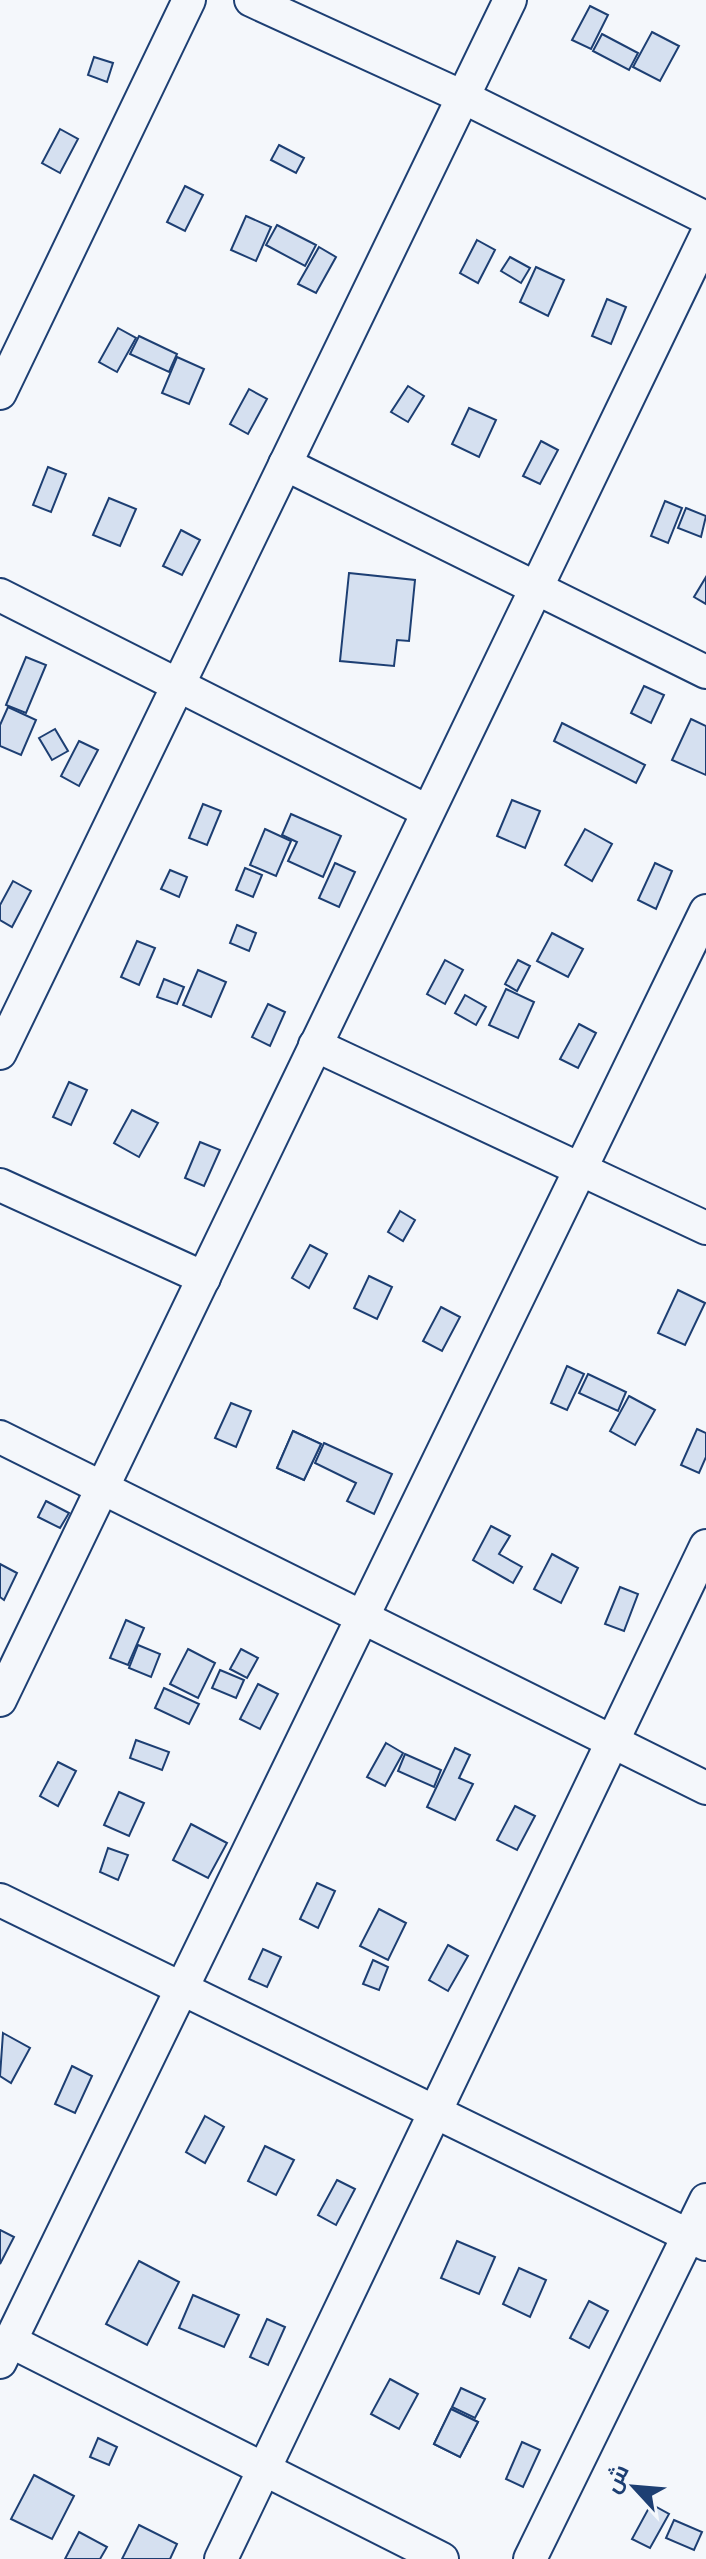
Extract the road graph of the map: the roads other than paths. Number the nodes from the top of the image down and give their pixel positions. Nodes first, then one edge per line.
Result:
1 (189, 0) edge
2 (251, 0) edge
3 (510, 0) edge
4 (463, 97) junction
5 (706, 218) edge
6 (706, 236) edge
7 (0, 393) edge
8 (285, 464) junction
9 (536, 588) junction
10 (0, 595) edge
11 (706, 672) edge
12 (178, 685) junction
13 (427, 811) junction
14 (706, 911) edge
15 (315, 1045) junction
16 (0, 1053) edge
17 (580, 1170) junction
18 (0, 1185) edge
19 (706, 1228) edge
20 (204, 1278) junction
21 (0, 1437) edge
22 (100, 1487) junction
23 (706, 1546) edge
24 (362, 1617) junction
25 (0, 1700) edge
26 (611, 1741) junction
27 (706, 1788) edge
28 (0, 1900) edge
29 (181, 1991) junction
30 (435, 2115) junction
31 (706, 2200) edge
32 (697, 2240) edge
33 (5, 2352) edge
34 (264, 2469) junction
35 (221, 2559) edge
36 (442, 2559) edge
37 (530, 2559) edge

1 - 7 street
2 - 4 street
3 - 4 street
4 - 5 street
4 - 8 street
6 - 9 street
8 - 9 street
8 - 12 street
9 - 11 street
9 - 13 street
10 - 12 street
12 - 13 street
12 - 16 street
13 - 15 street
14 - 17 street
15 - 17 street
15 - 20 street
17 - 19 street
17 - 24 street
18 - 20 street
20 - 22 street
21 - 22 street
22 - 24 street
22 - 25 street
23 - 26 street
24 - 26 street
24 - 29 street
26 - 27 street
26 - 30 street
28 - 29 street
29 - 30 street
29 - 33 street
30 - 32 street
30 - 34 street
31 - 32 street
32 - 37 street
33 - 34 street
34 - 35 street
34 - 36 street

